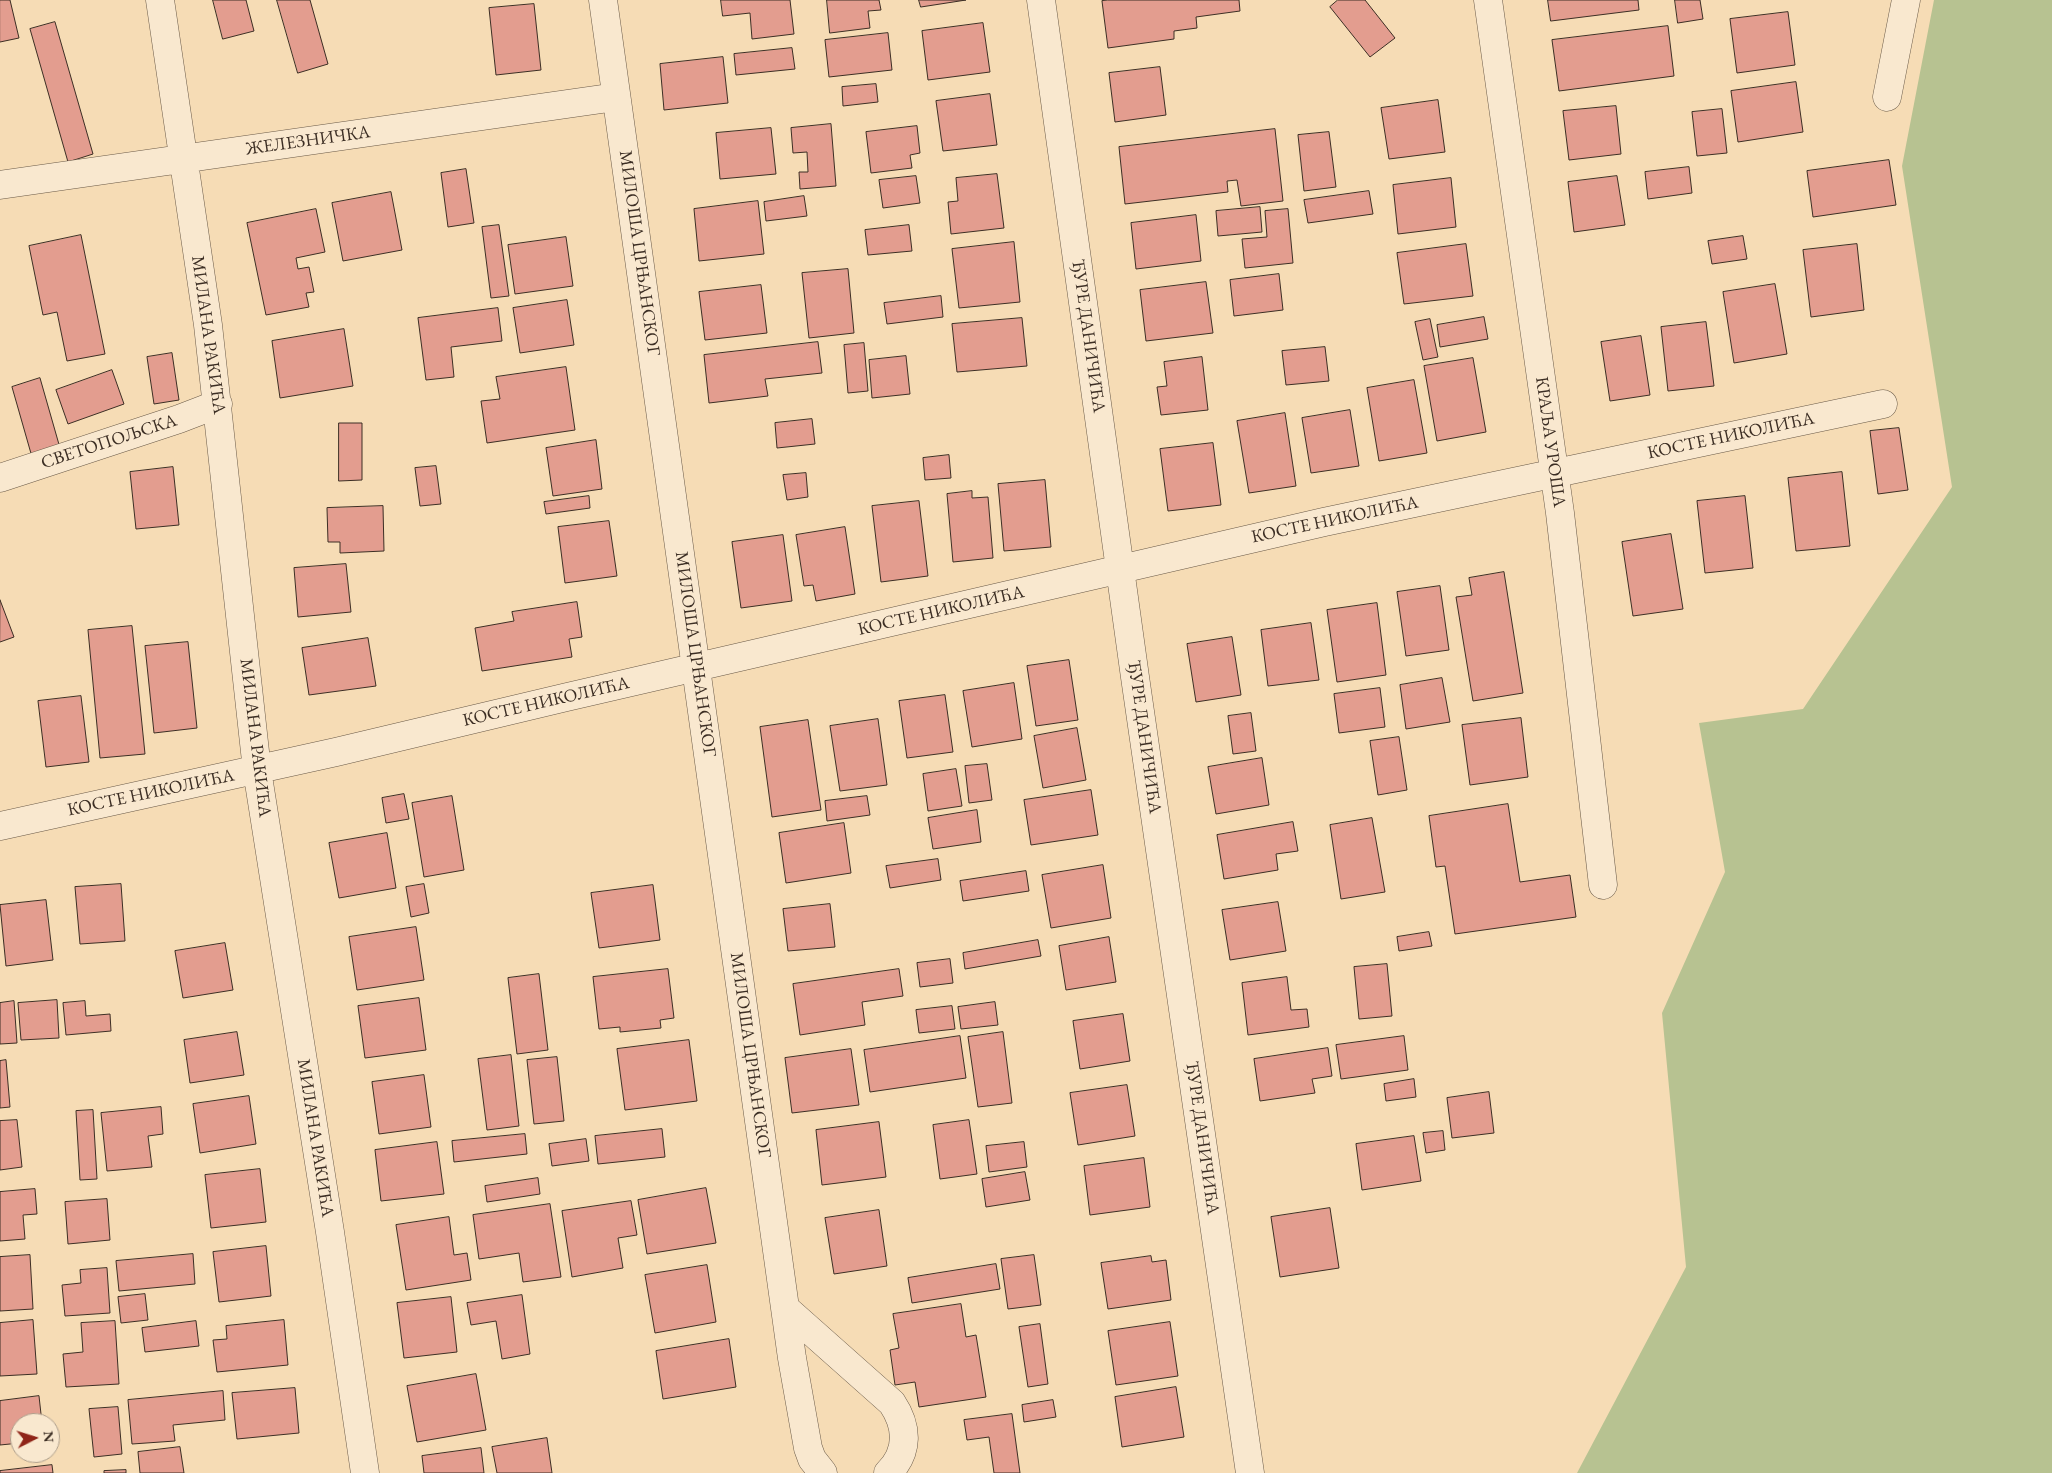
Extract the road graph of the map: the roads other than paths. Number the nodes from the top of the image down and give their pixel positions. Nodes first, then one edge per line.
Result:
1 (160, 0) edge
2 (603, 0) edge
3 (1041, 0) edge
4 (1488, 0) edge
5 (1906, 0) edge
6 (616, 97) junction
7 (1887, 97) dead end
8 (183, 159) junction
9 (0, 185) edge
10 (218, 404) junction
11 (1883, 404) dead end
12 (1554, 473) junction
13 (0, 478) edge
14 (1120, 569) junction
15 (696, 668) junction
16 (257, 770) junction
17 (0, 826) edge
18 (1603, 885) dead end
19 (784, 1308) junction
20 (365, 1473) edge
21 (823, 1473) edge
22 (888, 1473) edge
23 (1250, 1473) edge

1 - 8 street, МИЛАНА РАКИЋА
2 - 6 street, МИЛОША ЦРЊАНСКОГ
3 - 14 street, ЂУРЕ ДАНИЧИЋА
4 - 12 street, КРАЉА УРОША
5 - 7 street
6 - 8 street, ЖЕЛЕЗНИЧКА
6 - 15 street, МИЛОША ЦРЊАНСКОГ
8 - 9 street, ЖЕЛЕЗНИЧКА
8 - 10 street, МИЛАНА РАКИЋА
10 - 13 street, СВЕТОПОЉСКА
10 - 16 street, МИЛАНА РАКИЋА
11 - 12 street, КОСТЕ НИКОЛИЋА
12 - 14 street, КОСТЕ НИКОЛИЋА
12 - 18 street, КРАЉА УРОША
14 - 15 street, КОСТЕ НИКОЛИЋА
14 - 23 street, ЂУРЕ ДАНИЧИЋА
15 - 16 street, КОСТЕ НИКОЛИЋА
15 - 19 street, МИЛОША ЦРЊАНСКОГ
16 - 17 street, КОСТЕ НИКОЛИЋА
16 - 20 street, МИЛАНА РАКИЋА
19 - 21 street, МИЛОША ЦРЊАНСКОГ
19 - 22 street

